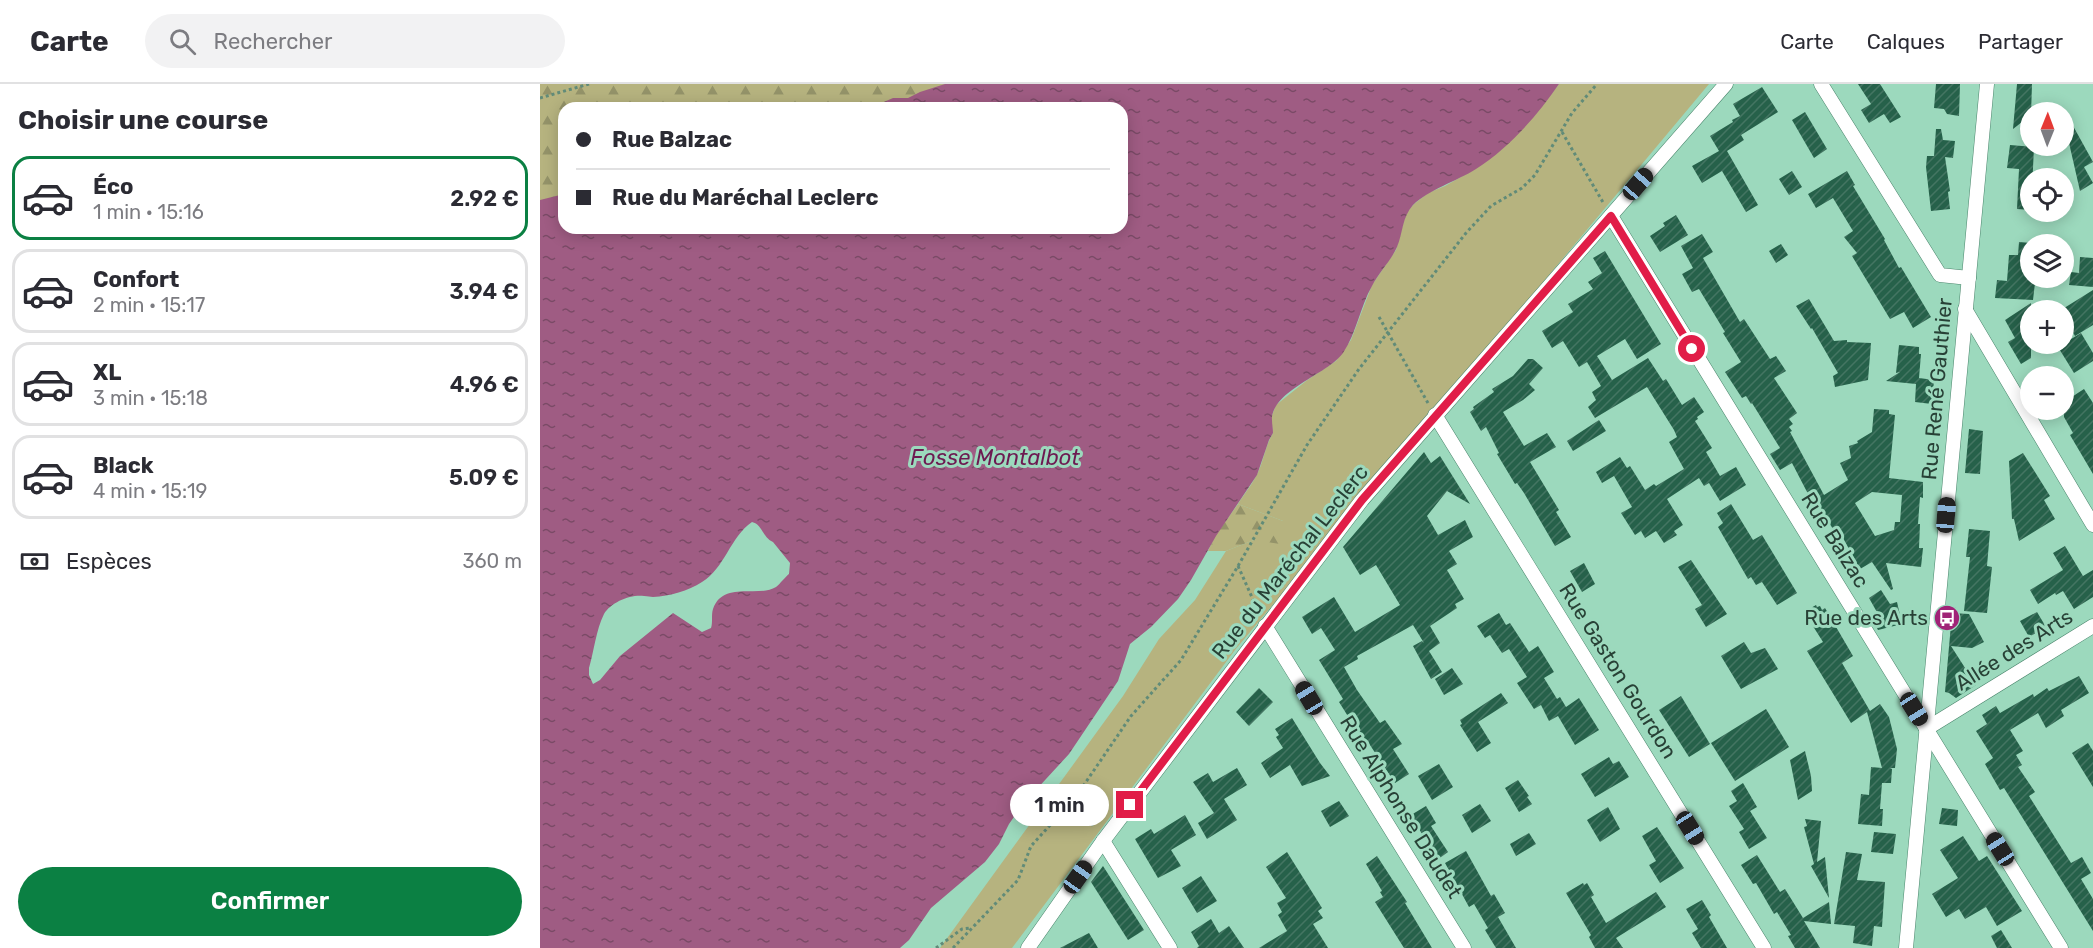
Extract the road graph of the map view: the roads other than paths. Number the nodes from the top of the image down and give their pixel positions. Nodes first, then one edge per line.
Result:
1 (1726, 84) edge
2 (1821, 84) edge
3 (1987, 84) edge
4 (1611, 216) junction
5 (1969, 278) junction
6 (1965, 309) junction
7 (1435, 415) junction
8 (2093, 525) edge
9 (1265, 626) junction
10 (2093, 626) edge
11 (1926, 729) junction
12 (1103, 841) junction
13 (1028, 948) edge
14 (1170, 948) edge
15 (1464, 948) edge
16 (1764, 948) edge
17 (1906, 948) edge
18 (2061, 948) edge

1 - 4 street, Rue du Maréchal Leclerc
2 - 5 street
3 - 5 street, Rue René Gauthier
4 - 7 street, Rue du Maréchal Leclerc
4 - 11 street, Rue Balzac
5 - 6 street, Rue René Gauthier
6 - 8 street
6 - 11 street, Rue René Gauthier
7 - 9 street, Rue du Maréchal Leclerc
7 - 16 street, Rue Gaston Gourdon
9 - 12 street, Rue du Maréchal Leclerc
9 - 15 street, Rue Alphonse Daudet
10 - 11 street, Allée des Arts
11 - 17 street, Rue René Gauthier
11 - 18 street, Rue Balzac
12 - 13 street, Rue du Maréchal Leclerc
12 - 14 street

